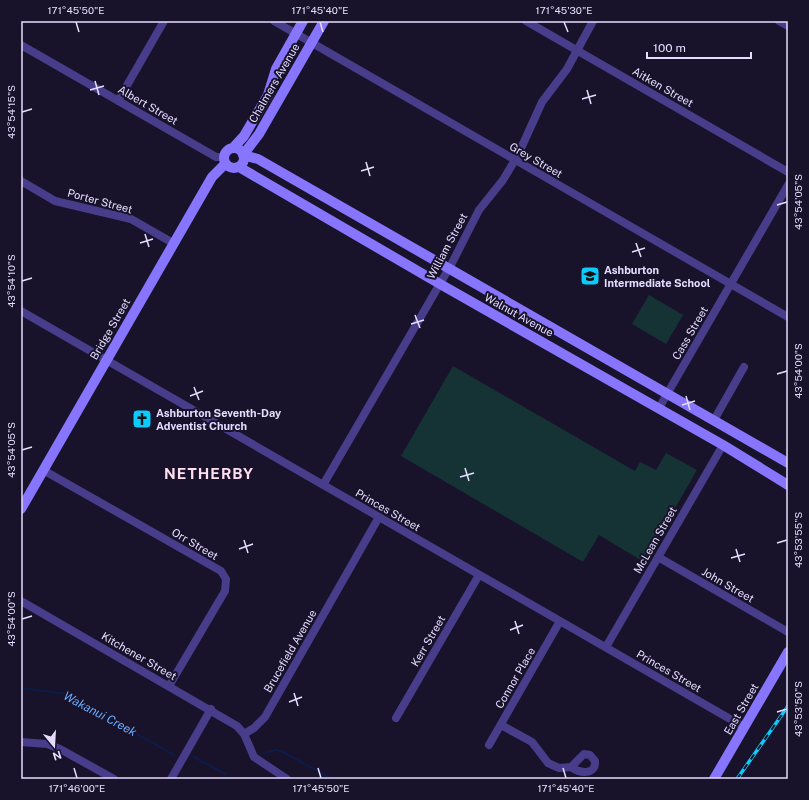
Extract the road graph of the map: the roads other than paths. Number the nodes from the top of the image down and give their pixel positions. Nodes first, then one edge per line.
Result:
1 (164, 21) edge
2 (274, 21) edge
3 (303, 21) edge
4 (324, 21) edge
5 (526, 21) edge
6 (592, 21) edge
7 (779, 21) edge
8 (788, 26) edge
9 (296, 34) junction
10 (311, 43) junction
11 (21, 45) edge
12 (578, 51) junction
13 (118, 100) junction
14 (259, 134) junction
15 (233, 148) junction
16 (243, 155) junction
17 (258, 159) junction
18 (224, 160) junction
19 (514, 160) junction
20 (239, 167) junction
21 (788, 172) edge
22 (21, 181) edge
23 (788, 185) edge
24 (173, 244) junction
25 (449, 269) junction
26 (440, 284) junction
27 (731, 284) junction
28 (21, 311) edge
29 (788, 317) edge
30 (106, 360) junction
31 (744, 367) dead end
32 (668, 393) junction
33 (659, 408) junction
34 (714, 420) junction
35 (723, 445) junction
36 (788, 464) edge
37 (43, 470) junction
38 (788, 484) edge
39 (323, 485) junction
40 (21, 509) edge
41 (380, 517) junction
42 (658, 557) junction
43 (479, 575) junction
44 (21, 601) edge
45 (560, 621) junction
46 (788, 632) edge
47 (606, 647) junction
48 (788, 652) edge
49 (169, 686) junction
50 (211, 709) junction
51 (396, 718) dead end
52 (501, 725) junction
53 (744, 727) junction
54 (244, 734) junction
55 (21, 742) edge
56 (489, 745) dead end
57 (571, 767) dead end
58 (114, 779) edge
59 (171, 779) edge
60 (287, 779) edge
61 (714, 779) edge

1 - 13 street
2 - 9 street, Grey Street
3 - 9 street, Chalmers Avenue
4 - 10 street, Chalmers Avenue
5 - 12 street, Aitken Street
6 - 12 street, William Street
7 - 8 street
9 - 10 street, Grey Street
9 - 15 street, Chalmers Avenue
10 - 14 street, Chalmers Avenue
10 - 19 street, Grey Street
11 - 13 street, Albert Street
12 - 19 street, William Street
12 - 21 street, Aitken Street
13 - 18 street, Albert Street
14 - 16 street, Chalmers Avenue
14 - 17 street
15 - 16 street
15 - 18 street
16 - 17 street, Walnut Avenue
16 - 20 street
17 - 25 street, Walnut Avenue
18 - 20 street
18 - 24 street, Bridge Street
19 - 25 street, William Street
19 - 27 street, Grey Street
20 - 26 street, Walnut Avenue
22 - 24 street, Porter Street
23 - 27 street, Cass Street
24 - 30 street, Bridge Street
25 - 26 street, William Street
25 - 32 street, Walnut Avenue
26 - 33 street, Walnut Avenue
26 - 39 street, William Street
27 - 29 street, Grey Street
27 - 32 street, Cass Street
28 - 30 street, Princes Street
30 - 37 street, Bridge Street
30 - 39 street, Princes Street
31 - 34 street
32 - 33 street, Cass Street
32 - 34 street, Walnut Avenue
33 - 35 street, Walnut Avenue
34 - 36 street, Walnut Avenue
35 - 38 street, Walnut Avenue
35 - 42 street, McLean Street
37 - 40 street, Bridge Street
37 - 49 street, Orr Street
39 - 41 street, Princes Street
41 - 43 street, Princes Street
41 - 54 street, Brucefield Avenue
42 - 46 street, John Street
42 - 47 street, McLean Street
43 - 45 street, Princes Street
43 - 51 street, Kerr Street
44 - 49 street, Kitchener Street
45 - 47 street, Princes Street
45 - 52 street, Connor Place
47 - 53 street, Princes Street
48 - 53 street, East Street
49 - 50 street, Kitchener Street
50 - 54 street, Kitchener Street
50 - 59 street
52 - 56 street, Connor Place
52 - 57 street
53 - 61 street, East Street
54 - 60 street
55 - 58 street

